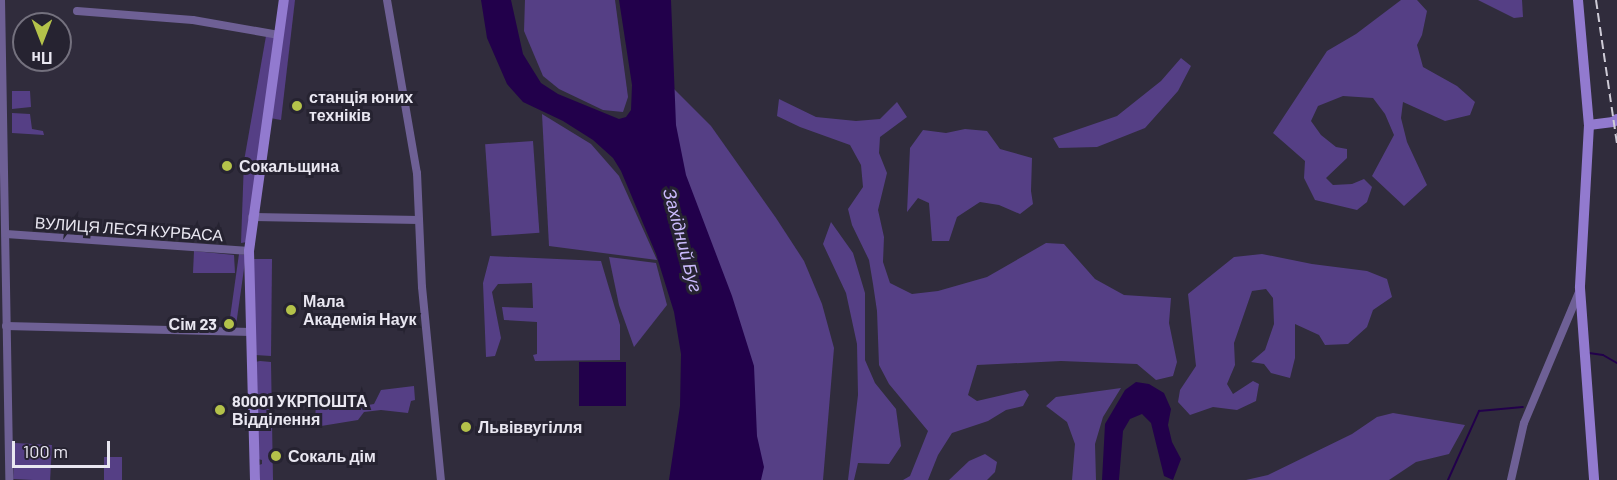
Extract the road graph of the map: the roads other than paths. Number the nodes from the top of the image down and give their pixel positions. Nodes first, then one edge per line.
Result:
1 (1, 0) edge
2 (284, 0) edge
3 (387, 0) edge
4 (1578, 0) edge
5 (78, 11) dead end
6 (279, 35) junction
7 (1617, 119) edge
8 (1589, 125) junction
9 (2, 183) edge
10 (252, 217) junction
11 (419, 220) junction
12 (6, 234) junction
13 (249, 251) junction
14 (1580, 288) junction
15 (6, 326) junction
16 (251, 332) junction
17 (9, 480) edge
18 (255, 480) edge
19 (441, 480) edge
20 (1511, 480) edge
21 (1594, 480) edge

1 - 9 street
2 - 6 street
3 - 11 street
4 - 8 street
5 - 6 street
6 - 10 street
7 - 8 street
8 - 14 street
9 - 12 street
10 - 11 street
10 - 13 street
11 - 19 street
12 - 13 street, ВУЛИЦЯ ЛЕСЯ КУРБАСА
12 - 15 street
13 - 16 street
14 - 20 street
14 - 21 street
15 - 16 street
15 - 17 street
16 - 18 street

